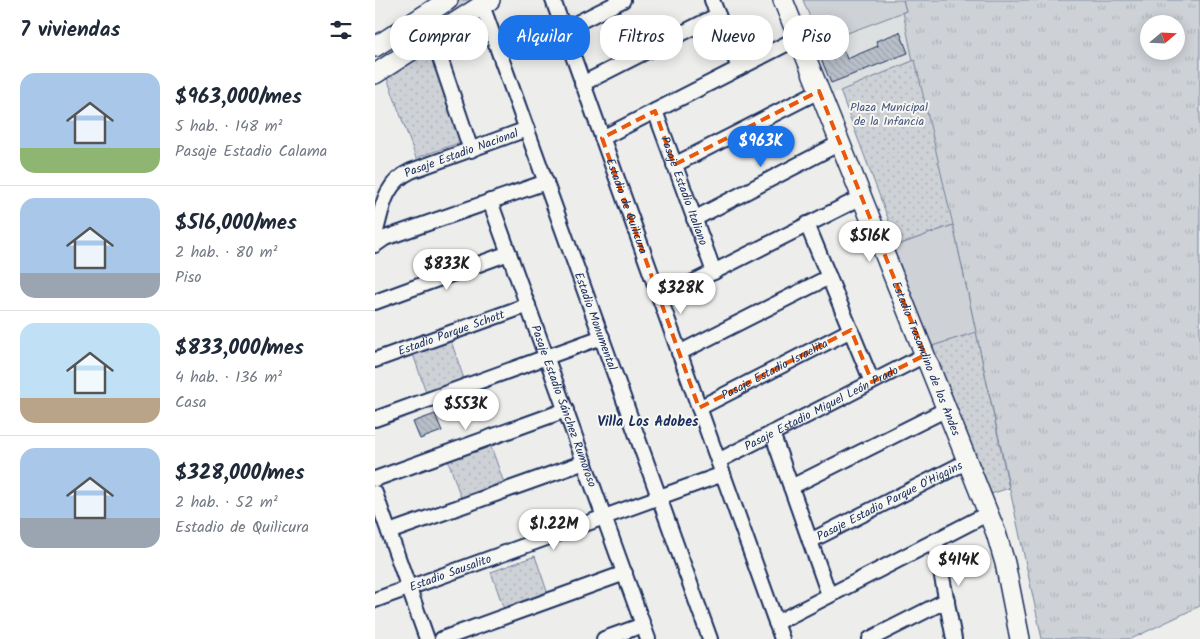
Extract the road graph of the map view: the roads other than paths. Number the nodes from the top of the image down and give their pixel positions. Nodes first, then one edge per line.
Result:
1 (448, 0) edge
2 (553, 0) edge
3 (623, 0) edge
4 (712, 0) edge
5 (783, 0) edge
6 (486, 2) edge
7 (466, 15) edge
8 (558, 15) edge
9 (718, 15) edge
10 (789, 15) edge
11 (590, 16) edge
12 (693, 28) edge
13 (783, 46) edge
14 (375, 47) edge
15 (397, 60) edge
16 (441, 60) edge
17 (574, 60) edge
18 (736, 60) edge
19 (807, 60) edge
20 (739, 68) junction
21 (375, 74) edge
22 (582, 84) junction
23 (819, 91) junction
24 (655, 111) junction
25 (527, 129) junction
26 (602, 138) junction
27 (840, 143) junction
28 (471, 150) junction
29 (674, 165) junction
30 (546, 182) junction
31 (862, 197) junction
32 (491, 201) junction
33 (694, 218) junction
34 (807, 224) junction
35 (375, 235) edge
36 (375, 245) edge
37 (509, 253) junction
38 (714, 272) junction
39 (829, 277) junction
40 (660, 299) junction
41 (375, 302) edge
42 (528, 305) junction
43 (851, 330) junction
44 (602, 337) junction
45 (679, 353) junction
46 (925, 355) junction
47 (547, 357) junction
48 (375, 360) edge
49 (873, 382) junction
50 (699, 408) junction
51 (947, 409) junction
52 (566, 410) junction
53 (375, 419) edge
54 (772, 433) junction
55 (718, 461) junction
56 (968, 461) junction
57 (585, 462) junction
58 (723, 474) junction
59 (375, 479) edge
60 (791, 487) junction
61 (375, 493) edge
62 (659, 497) junction
63 (989, 513) junction
64 (605, 517) junction
65 (389, 532) junction
66 (810, 541) junction
67 (935, 541) junction
68 (625, 573) junction
69 (409, 588) junction
70 (829, 595) junction
71 (375, 600) edge
72 (947, 600) junction
73 (776, 623) junction
74 (643, 625) junction
75 (427, 639) edge
76 (442, 639) edge
77 (604, 639) edge
78 (648, 639) edge
79 (710, 639) edge
80 (782, 639) edge
81 (870, 639) edge
82 (954, 639) edge
83 (1020, 639) edge

1 - 14 street
2 - 8 street, Estadio de Quilicura
3 - 11 street
4 - 9 street
5 - 10 street, Estadio Trasandino de los Andes
6 - 7 street
6 - 25 street, Estadio Monumental
12 - 22 street
13 - 20 street
15 - 21 street
16 - 28 street
17 - 22 street, Estadio de Quilicura
18 - 20 street
19 - 23 street, Estadio Trasandino de los Andes
20 - 24 street
22 - 26 street, Estadio de Quilicura
23 - 27 street, Estadio Trasandino de los Andes
23 - 29 street
24 - 26 street
24 - 29 street, Pasaje Estadio Italiano
25 - 28 street, Pasaje Estadio Nacional
25 - 30 street, Estadio Monumental
26 - 40 street, Estadio de Quilicura
27 - 31 street, Estadio Trasandino de los Andes
27 - 33 street
28 - 35 street, Pasaje Estadio Nacional
29 - 33 street, Pasaje Estadio Italiano
30 - 32 street
30 - 44 street, Estadio Monumental
31 - 34 street
31 - 46 street, Estadio Trasandino de los Andes
32 - 36 street
32 - 37 street, Pasaje Estadio Sánchez Rumoroso
33 - 38 street, Pasaje Estadio Italiano
34 - 38 street
34 - 39 street
37 - 41 street
37 - 42 street, Pasaje Estadio Sánchez Rumoroso
38 - 40 street
39 - 43 street
39 - 45 street
40 - 45 street, Estadio de Quilicura
42 - 47 street, Pasaje Estadio Sánchez Rumoroso
42 - 48 street, Estadio Parque Schott
43 - 49 street
43 - 50 street, Pasaje Estadio Israelita
44 - 47 street
44 - 62 street, Estadio Monumental
45 - 50 street, Estadio de Quilicura
46 - 49 street, Pasaje Estadio Miguel León Prado
46 - 51 street, Estadio Trasandino de los Andes
47 - 52 street, Pasaje Estadio Sánchez Rumoroso
47 - 53 street
49 - 54 street, Pasaje Estadio Miguel León Prado
50 - 55 street, Estadio de Quilicura
51 - 56 street, Estadio Trasandino de los Andes
51 - 60 street
52 - 57 street, Pasaje Estadio Sánchez Rumoroso
52 - 59 street
54 - 55 street, Pasaje Estadio Miguel León Prado
54 - 60 street
55 - 58 street, Estadio de Quilicura
56 - 63 street, Estadio Trasandino de los Andes
56 - 66 street, Pasaje Estadio Parque O'Higgins
57 - 64 street, Pasaje Estadio Sánchez Rumoroso
57 - 65 street
58 - 62 street, Estadio Sausalito
58 - 73 street, Estadio de Quilicura
60 - 66 street
61 - 65 street
62 - 64 street, Estadio Sausalito
62 - 79 street, Estadio Monumental
63 - 67 street
63 - 83 street, Estadio Trasandino de los Andes
64 - 68 street, Pasaje Estadio Sánchez Rumoroso
64 - 69 street, Estadio Sausalito
65 - 69 street
66 - 70 street
67 - 70 street
67 - 72 street
68 - 74 street, Pasaje Estadio Sánchez Rumoroso
68 - 76 street
69 - 71 street, Estadio Sausalito
69 - 75 street
70 - 73 street
72 - 81 street
72 - 82 street
73 - 80 street, Estadio de Quilicura
74 - 77 street
74 - 78 street, Pasaje Estadio Sánchez Rumoroso

